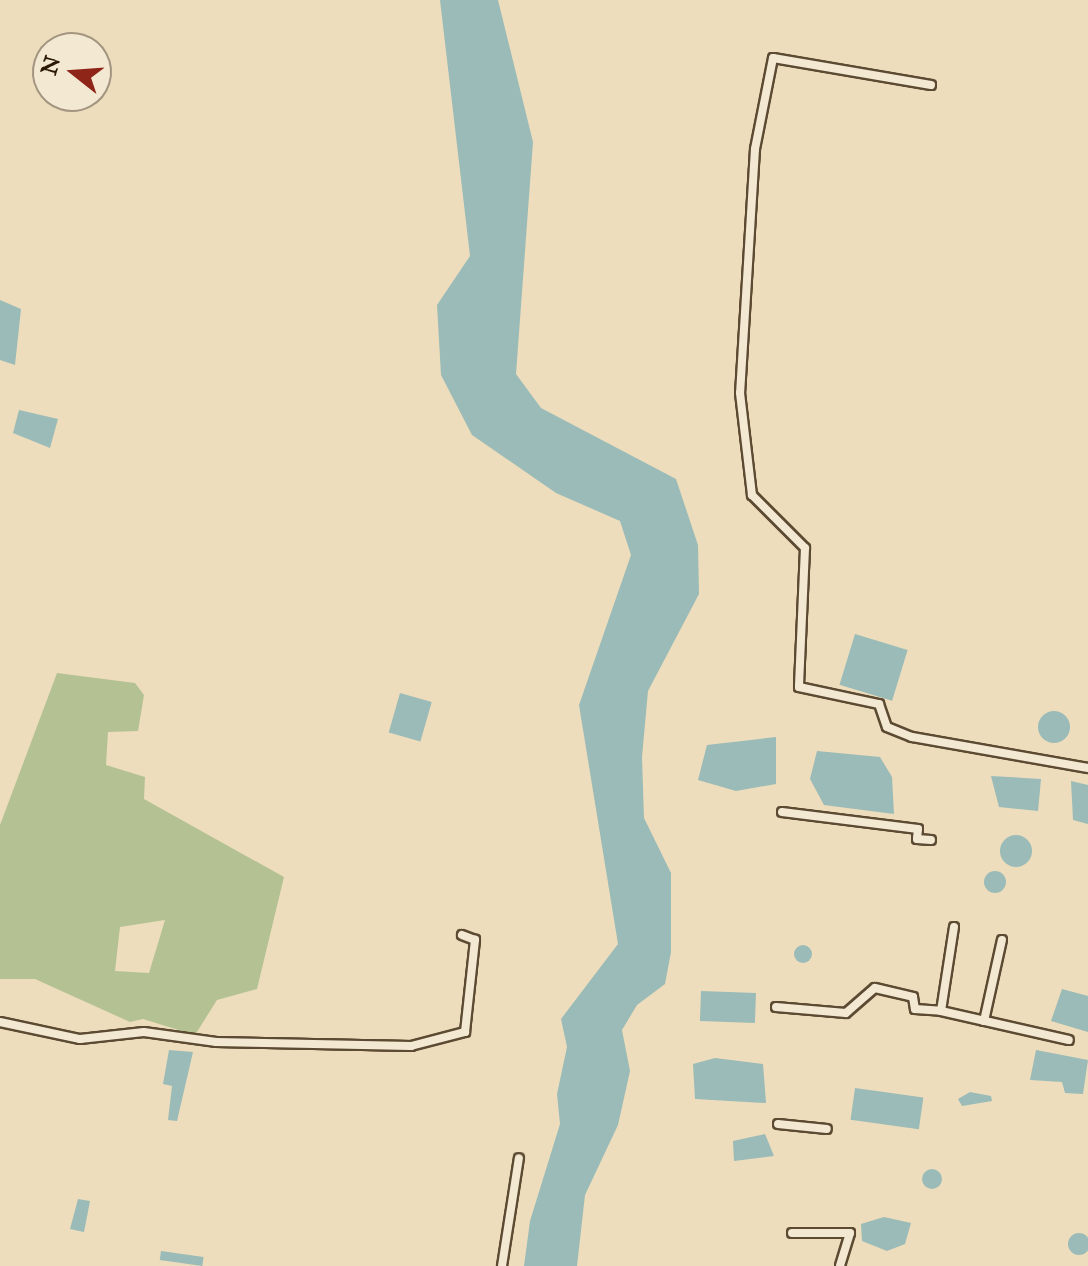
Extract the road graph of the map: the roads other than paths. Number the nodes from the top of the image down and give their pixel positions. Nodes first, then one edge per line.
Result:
1 (931, 85) dead end
2 (1088, 768) edge
3 (782, 812) dead end
4 (931, 840) dead end
5 (954, 927) dead end
6 (462, 935) dead end
7 (1002, 940) dead end
8 (776, 1007) dead end
9 (941, 1011) junction
10 (984, 1021) junction
11 (0, 1022) edge
12 (1069, 1040) dead end
13 (778, 1124) dead end
14 (827, 1129) dead end
15 (519, 1158) dead end
16 (792, 1233) dead end
17 (502, 1266) edge
18 (840, 1266) edge

1 - 2 street
3 - 4 street
5 - 9 street
6 - 11 street
7 - 10 street
8 - 9 street
9 - 10 street
10 - 12 street
13 - 14 street
15 - 17 street
16 - 18 street

